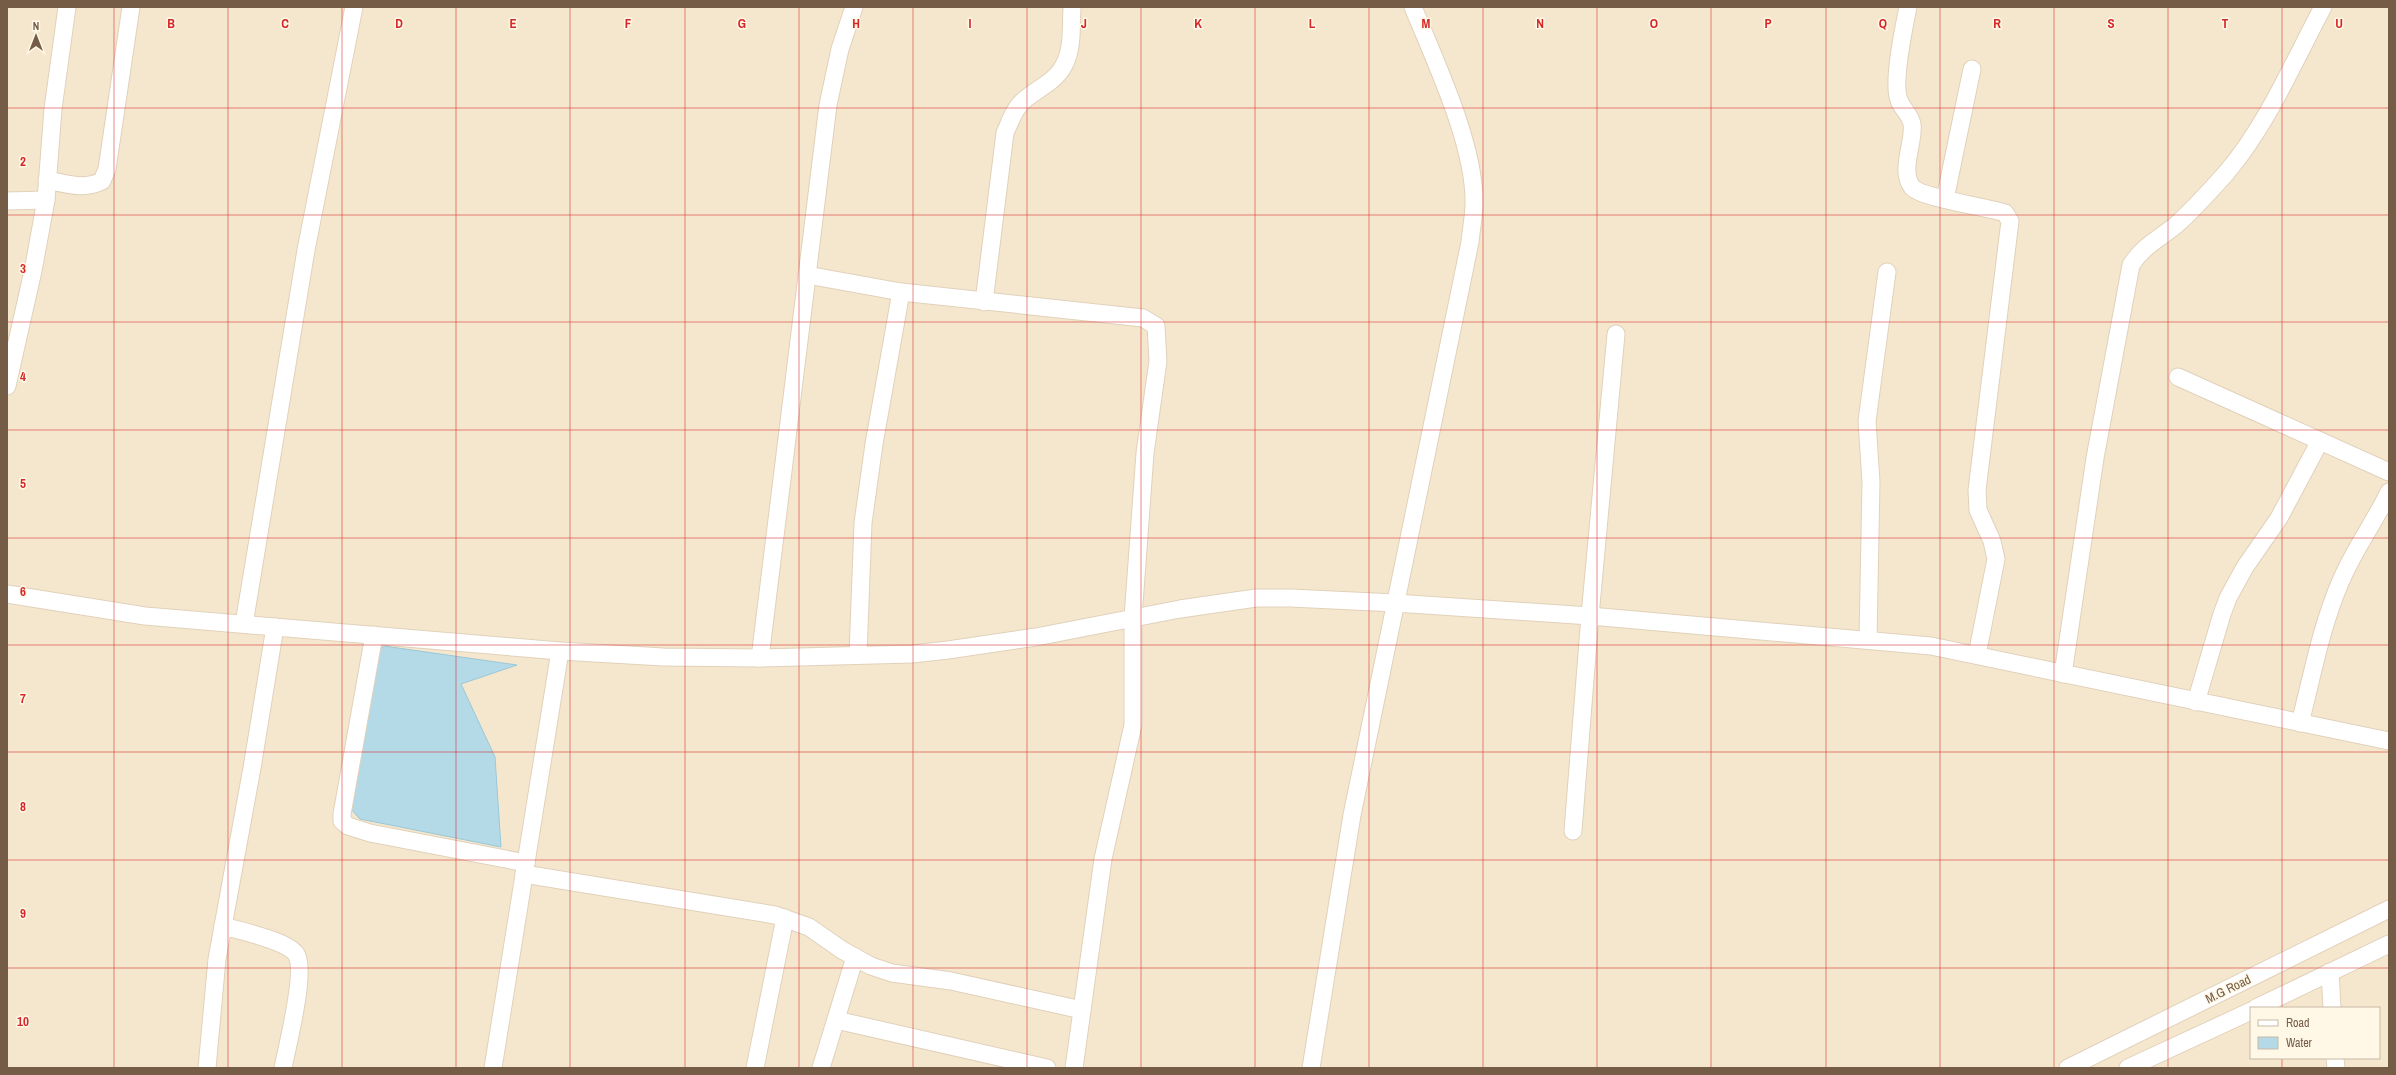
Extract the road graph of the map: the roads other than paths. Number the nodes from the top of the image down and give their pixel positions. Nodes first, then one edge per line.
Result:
1 (68, 7) edge
2 (131, 7) edge
3 (354, 7) edge
4 (854, 7) edge
5 (1072, 7) edge
6 (1413, 7) edge
7 (1908, 7) edge
8 (2323, 7) edge
9 (1972, 69) dead end
10 (47, 180) junction
11 (1945, 199) junction
12 (46, 200) junction
13 (7, 201) edge
14 (1887, 272) dead end
15 (807, 275) junction
16 (901, 292) junction
17 (984, 302) junction
18 (1616, 334) dead end
19 (2178, 377) dead end
20 (7, 386) edge
21 (2320, 441) junction
22 (2389, 472) edge
23 (2389, 492) edge
24 (7, 594) edge
25 (1395, 603) junction
26 (1590, 616) junction
27 (1133, 618) junction
28 (244, 624) junction
29 (275, 627) junction
30 (374, 635) junction
31 (1868, 640) junction
32 (560, 651) junction
33 (858, 655) junction
34 (1977, 655) junction
35 (760, 658) junction
36 (2063, 674) junction
37 (2196, 702) junction
38 (2300, 723) junction
39 (2389, 742) edge
40 (1573, 831) dead end
41 (525, 868) junction
42 (2389, 909) edge
43 (786, 918) junction
44 (223, 926) junction
45 (2389, 944) edge
46 (855, 957) junction
47 (2330, 972) junction
48 (2258, 1007) edge
49 (2332, 1007) edge
50 (1082, 1010) junction
51 (2250, 1011) edge
52 (836, 1020) junction
53 (207, 1068) edge
54 (283, 1068) edge
55 (493, 1068) edge
56 (755, 1068) edge
57 (821, 1068) edge
58 (1047, 1068) edge
59 (1074, 1068) edge
60 (1311, 1068) edge
61 (2068, 1068) edge
62 (2128, 1068) edge

1 - 10 street
2 - 10 street
3 - 28 street
4 - 15 street
5 - 17 street
6 - 25 street
7 - 11 street
8 - 36 street
9 - 11 street
10 - 12 street
11 - 34 street
12 - 13 street
12 - 20 street
14 - 31 street
15 - 16 street
15 - 35 street
16 - 17 street
16 - 33 street
17 - 27 street
18 - 26 street
19 - 21 street
21 - 22 street
21 - 37 street
23 - 38 street
24 - 28 street
25 - 26 street
25 - 27 street
25 - 60 street
26 - 31 street
26 - 40 street
27 - 33 street
27 - 50 street
28 - 29 street
29 - 30 street
29 - 44 street
30 - 32 street
30 - 41 street
31 - 34 street
32 - 35 street
32 - 41 street
33 - 35 street
34 - 36 street
36 - 37 street
37 - 38 street
38 - 39 street
41 - 43 street
41 - 55 street
42 - 61 street, M.G Road
43 - 46 street
43 - 56 street
44 - 53 street
44 - 54 street
45 - 47 street
46 - 50 street
46 - 52 street
47 - 48 street
47 - 49 street
50 - 59 street
51 - 62 street
52 - 57 street
52 - 58 street

